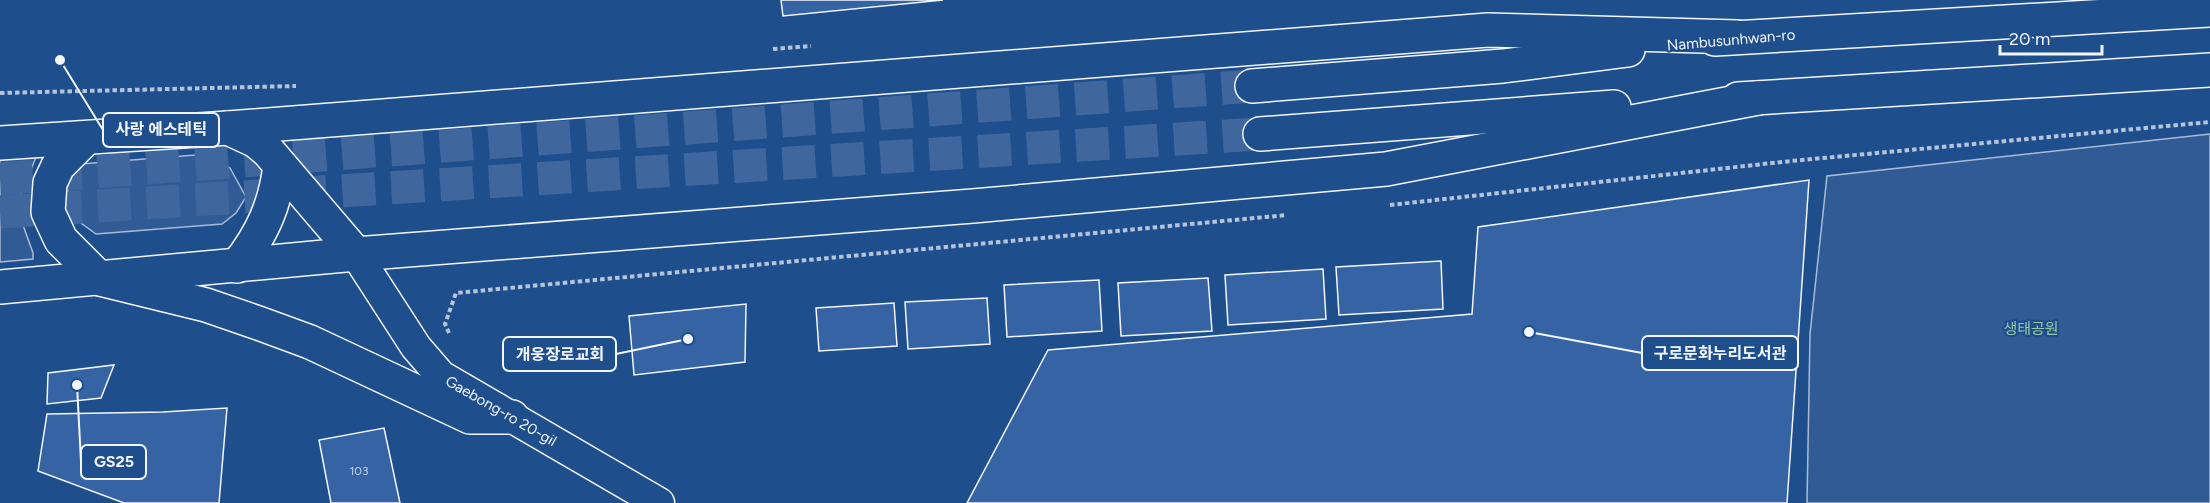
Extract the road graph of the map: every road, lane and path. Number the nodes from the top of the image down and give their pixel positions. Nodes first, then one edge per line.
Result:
1 (2210, 10) edge
2 (1737, 37) junction
3 (2210, 70) edge
4 (1252, 86) tunnel mouth
5 (1758, 98) junction
6 (2210, 122) edge
7 (228, 128) junction
8 (1260, 134) tunnel mouth
9 (85, 139) junction
10 (0, 142) edge
11 (280, 166) junction
12 (1382, 206) dead end
13 (1288, 215) dead end
14 (356, 254) junction
15 (237, 266) junction
16 (100, 279) junction
17 (0, 287) edge
18 (453, 385) junction
19 (512, 417) junction
20 (659, 503) edge

1 - 2 main road, Nambusunhwan-ro
2 - 4 main road, Nambusunhwan-ro
2 - 7 main road
3 - 5 main road
5 - 8 main road
5 - 14 main road
6 - 12 path
7 - 9 main road
7 - 11 main road
9 - 10 main road
9 - 16 main road
11 - 14 main road
11 - 15 main road
13 - 18 path
14 - 15 main road
14 - 18 street, Gaebong-ro 20-gil
15 - 16 main road
16 - 17 main road
16 - 19 main road
18 - 19 street, Gaebong-ro 20-gil
19 - 20 street, Gaebong-ro 20-gil

